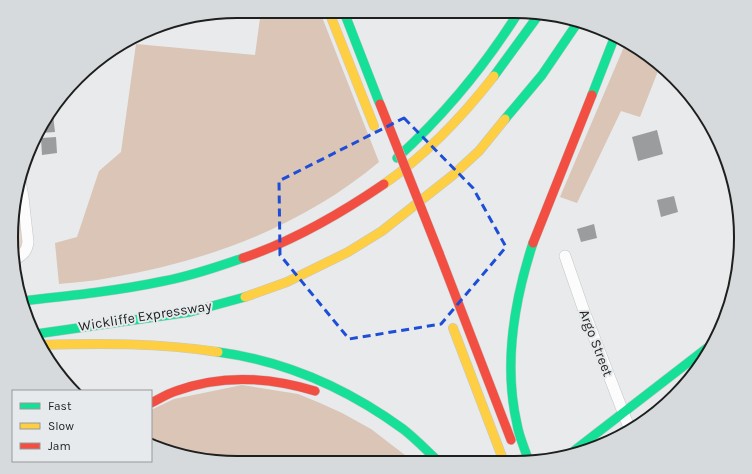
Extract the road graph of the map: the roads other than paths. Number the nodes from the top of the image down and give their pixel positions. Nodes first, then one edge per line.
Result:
1 (331, 18) edge
2 (346, 18) edge
3 (515, 18) edge
4 (536, 19) edge
5 (575, 26) edge
6 (613, 41) edge
7 (375, 130) dead end
8 (397, 185) dead end
9 (22, 193) edge
10 (403, 200) dead end
11 (412, 222) dead end
12 (222, 255) dead end
13 (565, 256) dead end
14 (19, 257) edge
15 (117, 289) junction
16 (27, 300) edge
17 (448, 317) dead end
18 (41, 333) edge
19 (46, 345) edge
20 (701, 353) edge
21 (325, 394) dead end
22 (152, 403) edge
23 (623, 412) junction
24 (628, 425) edge
25 (580, 446) edge
26 (514, 448) dead end
27 (432, 456) edge
28 (501, 456) edge
29 (527, 456) edge

1 - 7 main road
2 - 26 main road, bridge
3 - 8 main road
4 - 15 main road
5 - 18 main road, Wickliffe Expressway
6 - 29 main road
9 - 14 street
10 - 11 main road
12 - 15 main road
13 - 23 street, Argo Street
15 - 16 main road
17 - 28 main road
19 - 27 main road
20 - 23 main road
21 - 22 main road
23 - 24 street, Argo Street
23 - 25 main road

